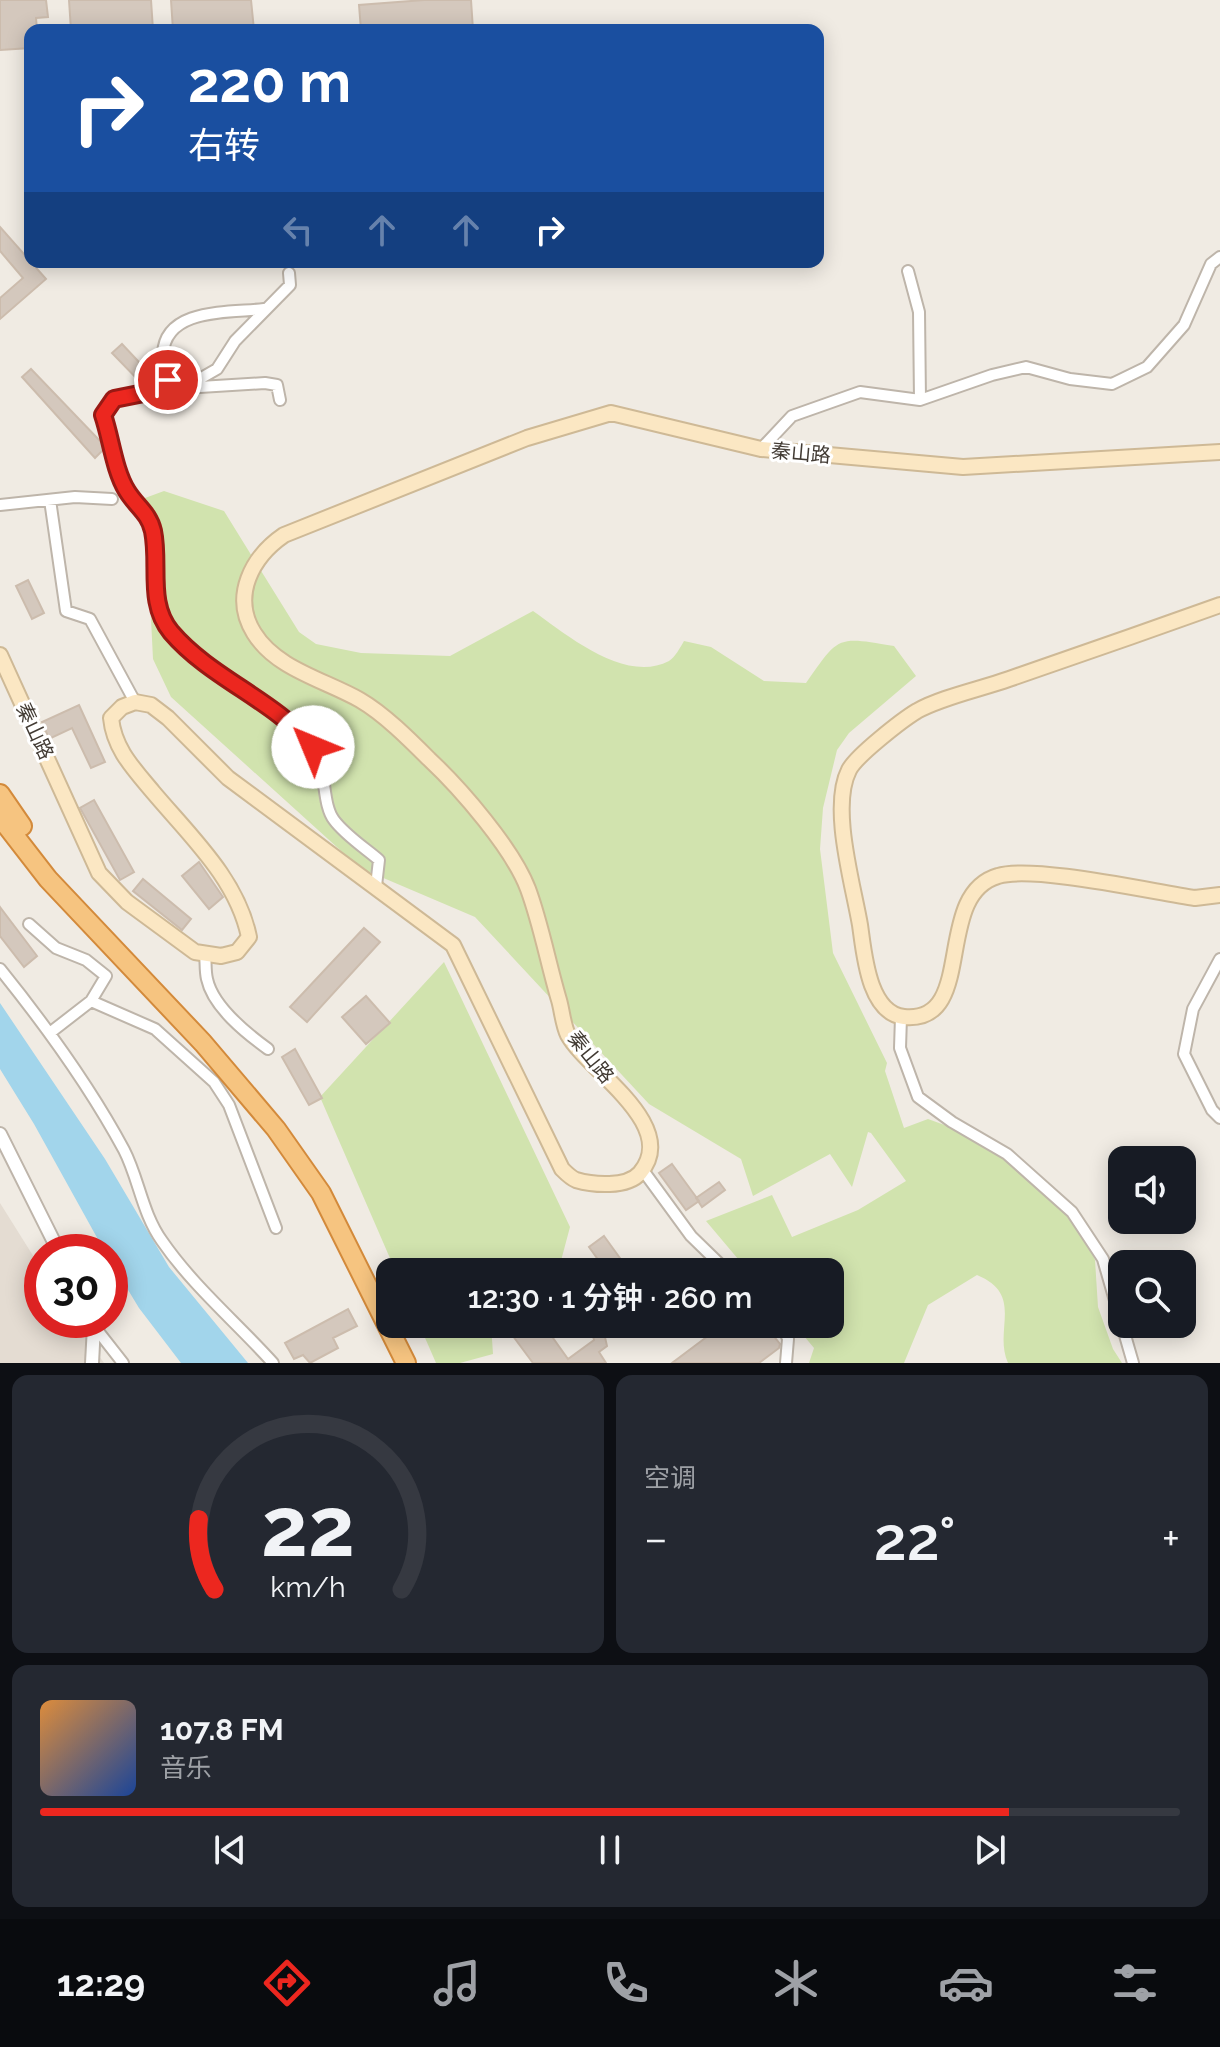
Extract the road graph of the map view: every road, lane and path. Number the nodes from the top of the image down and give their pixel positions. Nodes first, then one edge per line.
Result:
1 (1220, 257) edge
2 (908, 271) dead end
3 (289, 273) dead end
4 (264, 309) junction
5 (168, 380) junction
6 (184, 388) junction
7 (280, 400) dead end
8 (920, 400) junction
9 (761, 449) junction
10 (1220, 452) edge
11 (112, 499) dead end
12 (50, 500) junction
13 (0, 505) edge
14 (1220, 605) edge
15 (0, 655) edge
16 (135, 702) junction
17 (0, 794) edge
18 (0, 817) edge
19 (376, 886) junction
20 (1220, 895) edge
21 (29, 924) dead end
22 (205, 954) junction
23 (1220, 959) edge
24 (0, 969) edge
25 (91, 1001) junction
26 (901, 1017) junction
27 (51, 1032) junction
28 (268, 1049) dead end
29 (1220, 1118) edge
30 (1, 1141) edge
31 (642, 1169) junction
32 (276, 1228) dead end
33 (50, 1234) edge
34 (714, 1258) edge
35 (376, 1276) edge
36 (93, 1338) edge
37 (104, 1338) edge
38 (407, 1338) edge
39 (788, 1338) edge
40 (92, 1363) edge
41 (123, 1363) edge
42 (273, 1363) edge
43 (406, 1363) edge
44 (419, 1363) edge
45 (786, 1363) edge
46 (1133, 1363) edge

1 - 8 street
2 - 8 street
3 - 4 street
4 - 5 street
4 - 6 street
5 - 6 street
5 - 19 street
6 - 7 street
8 - 9 street
9 - 10 main road, 秦山路
9 - 31 main road, 秦山路
11 - 12 street
12 - 13 street
12 - 16 street
14 - 26 main road
15 - 22 main road, 秦山路
16 - 19 main road
16 - 22 main road
17 - 35 highway
18 - 43 highway
19 - 31 main road
20 - 26 main road
21 - 25 street
22 - 28 street
23 - 29 street
24 - 27 street
25 - 27 street
25 - 32 street
26 - 46 street
27 - 42 street
30 - 33 street
31 - 34 street
36 - 40 street
37 - 41 street
38 - 44 highway
39 - 45 street

